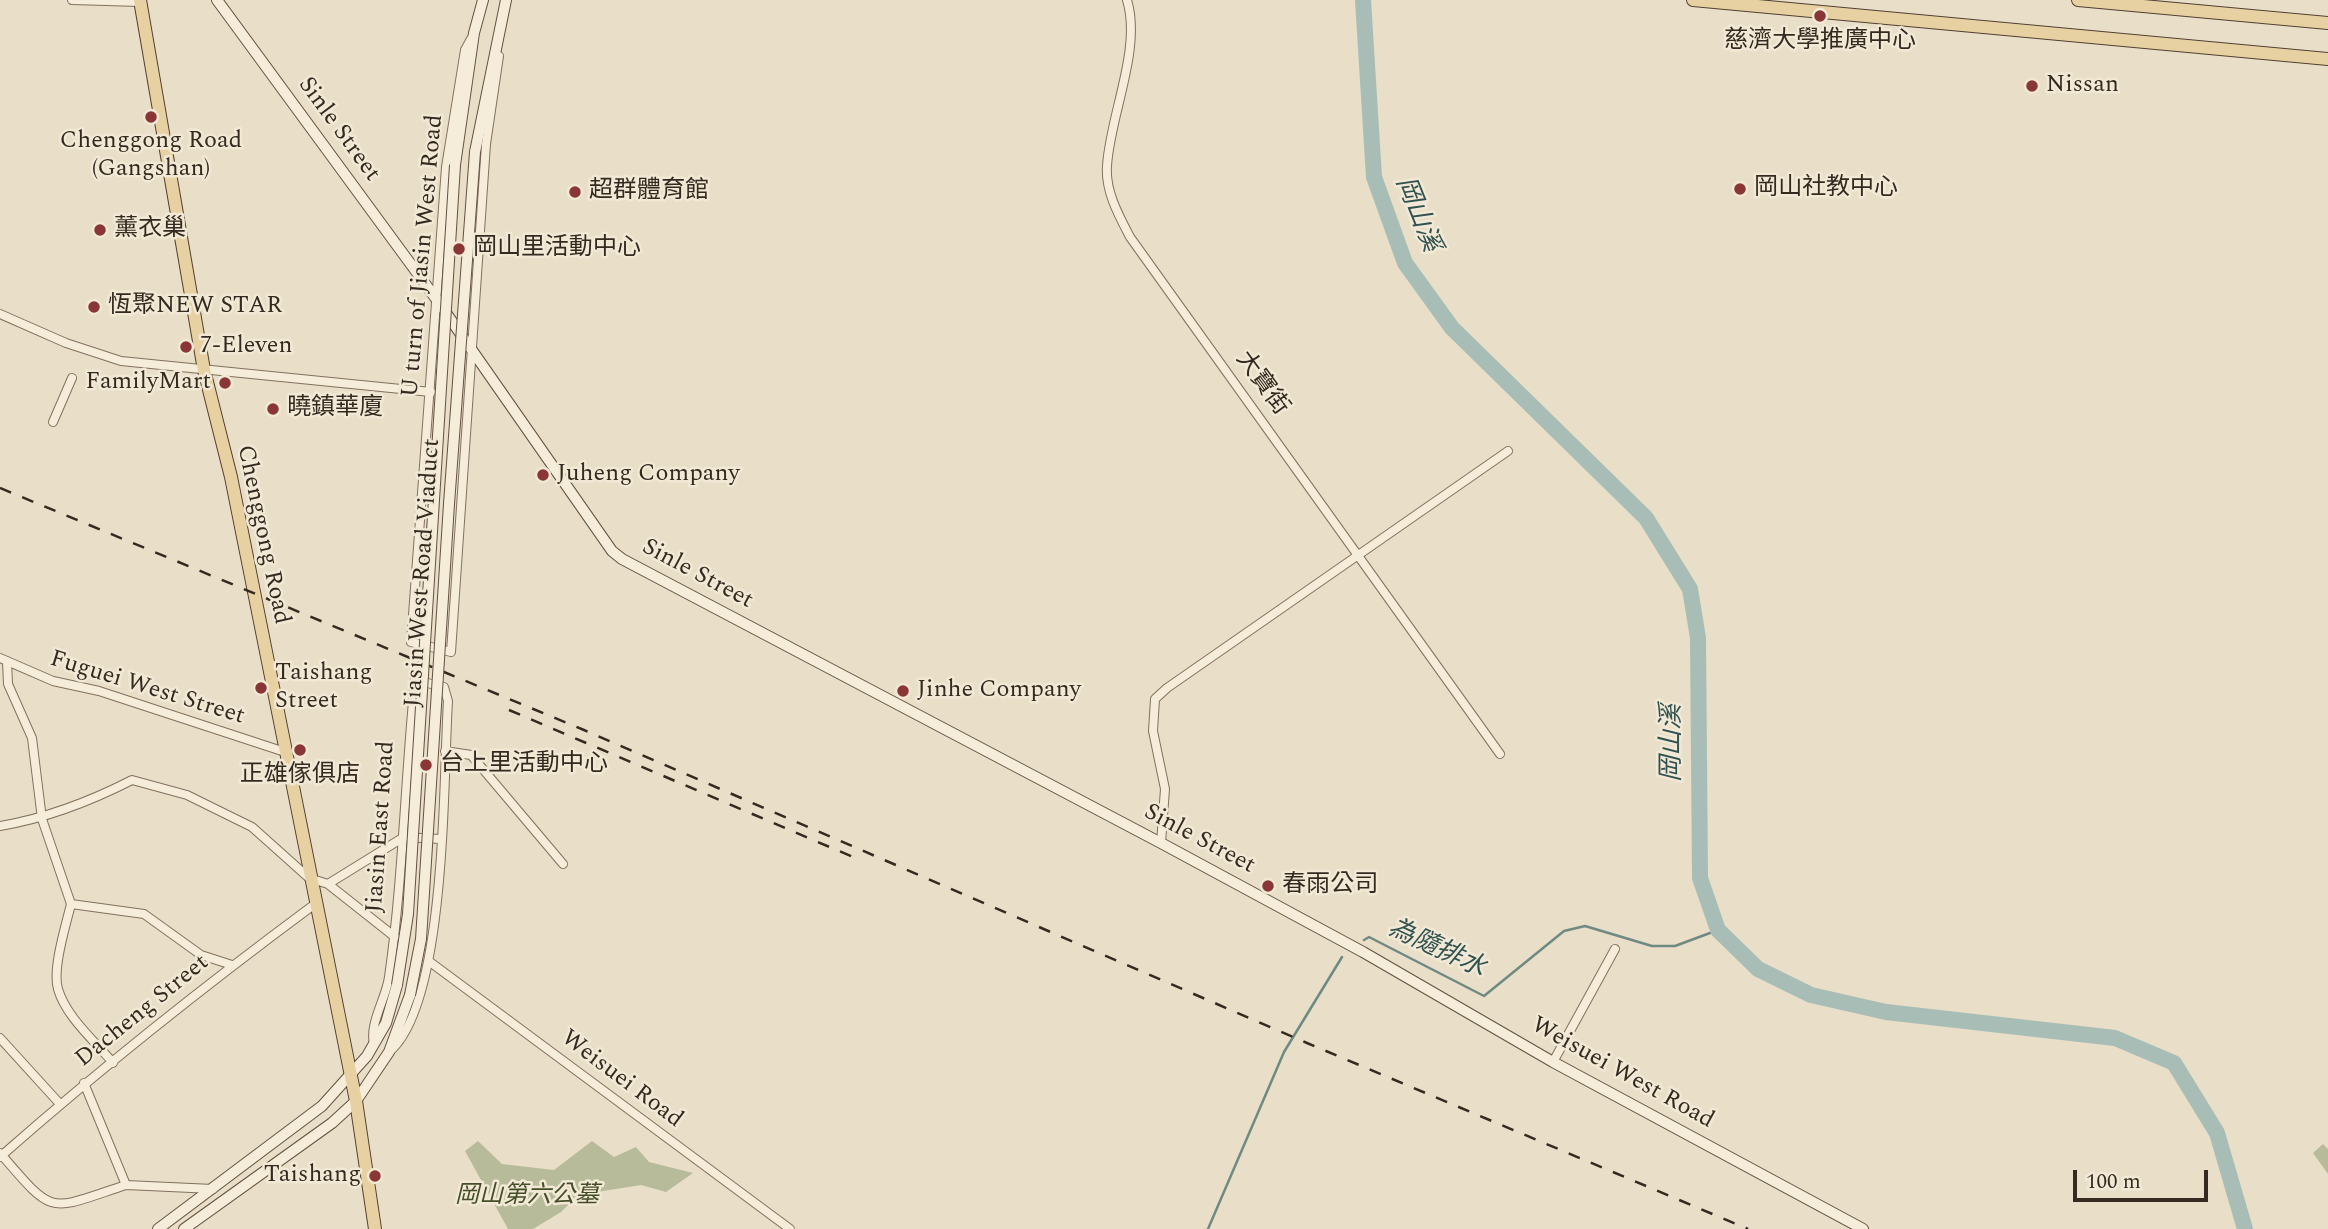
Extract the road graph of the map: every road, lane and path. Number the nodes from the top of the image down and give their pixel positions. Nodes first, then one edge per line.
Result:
1 (72, 0) edge
2 (217, 0) edge
3 (483, 0) edge
4 (506, 0) edge
5 (1127, 0) edge
6 (1693, 0) edge
7 (2078, 0) edge
8 (140, 1) edge
9 (2140, 3) edge
10 (500, 23) junction
11 (2328, 23) edge
12 (474, 33) junction
13 (2328, 58) edge
14 (444, 203) junction
15 (481, 206) junction
16 (437, 300) junction
17 (0, 314) edge
18 (471, 347) junction
19 (204, 370) junction
20 (72, 379) dead end
21 (431, 393) junction
22 (53, 422) dead end
23 (1508, 450) dead end
24 (1359, 552) junction
25 (4, 660) edge
26 (445, 751) junction
27 (285, 752) junction
28 (1500, 754) dead end
29 (42, 819) junction
30 (0, 826) edge
31 (404, 837) junction
32 (440, 839) junction
33 (1161, 843) junction
34 (563, 864) dead end
35 (309, 878) junction
36 (328, 884) junction
37 (71, 904) junction
38 (315, 904) junction
39 (395, 937) junction
40 (1615, 949) dead end
41 (1363, 952) joint
42 (429, 962) junction
43 (232, 965) junction
44 (397, 985) joint
45 (410, 995) joint
46 (0, 1038) edge
47 (374, 1044) junction
48 (389, 1052) junction
49 (1553, 1062) junction
50 (113, 1063) junction
51 (350, 1077) junction
52 (85, 1083) junction
53 (356, 1101) junction
54 (60, 1104) junction
55 (1, 1155) edge
56 (126, 1185) junction
57 (213, 1189) junction
58 (158, 1229) edge
59 (184, 1229) edge
60 (375, 1229) edge
61 (790, 1229) edge
62 (1863, 1229) edge

1 - 8 street
2 - 16 street, Sinle Street
3 - 12 street, Jiasin West Road Viaduct
4 - 10 street, Jiasin West Road Viaduct
5 - 24 street, 大寶街
6 - 13 main road
7 - 9 main road
8 - 19 main road, Chenggong Road
9 - 11 main road
10 - 15 street
10 - 45 street, Jiasin West Road Viaduct, bridge
12 - 14 street, U turn of Jiasin West Road
12 - 44 street, Jiasin West Road Viaduct, bridge
14 - 15 street
14 - 16 street, U turn of Jiasin West Road
15 - 18 street
16 - 18 street, Sinle Street
16 - 21 street, U turn of Jiasin West Road
17 - 19 street
18 - 21 street, U turn of Jiasin West Road
18 - 33 street, Sinle Street
19 - 21 street
19 - 27 main road, Chenggong Road
20 - 22 street
23 - 24 street
24 - 28 street, 大寶街
24 - 33 street
25 - 27 street, Fuguei West Street
25 - 29 street
26 - 31 street, Jiasin East Road
26 - 32 street, Jiasin East Road
26 - 34 street
27 - 35 main road, Chenggong Road
29 - 30 street
29 - 35 street
29 - 37 street
31 - 32 street
31 - 36 street
31 - 39 street, Jiasin East Road
32 - 42 street, Jiasin East Road
33 - 41 street, Sinle Street
35 - 36 street
35 - 38 main road, Chenggong Road
36 - 39 street
37 - 43 street
37 - 50 street
38 - 43 street, Dacheng Street
38 - 51 main road, Chenggong Road
39 - 47 street, Jiasin East Road
40 - 49 street
41 - 49 street, Weisuei West Road
42 - 48 street, Jiasin East Road
42 - 61 street, Weisuei Road
43 - 50 street, Dacheng Street
44 - 47 street, Jiasin East Road
45 - 48 street, Jiasin East Road
46 - 54 street
47 - 51 street, Jiasin East Road
48 - 53 street, Jiasin East Road
49 - 62 street, Weisuei West Road
50 - 52 street, Dacheng Street
51 - 53 main road, Chenggong Road
51 - 57 street, Jiasin East Road
52 - 54 street, Dacheng Street
52 - 56 street
53 - 59 street, Jiasin East Road
53 - 60 main road
54 - 55 street, Dacheng Street
55 - 56 street
56 - 57 street
57 - 58 street, Jiasin East Road

